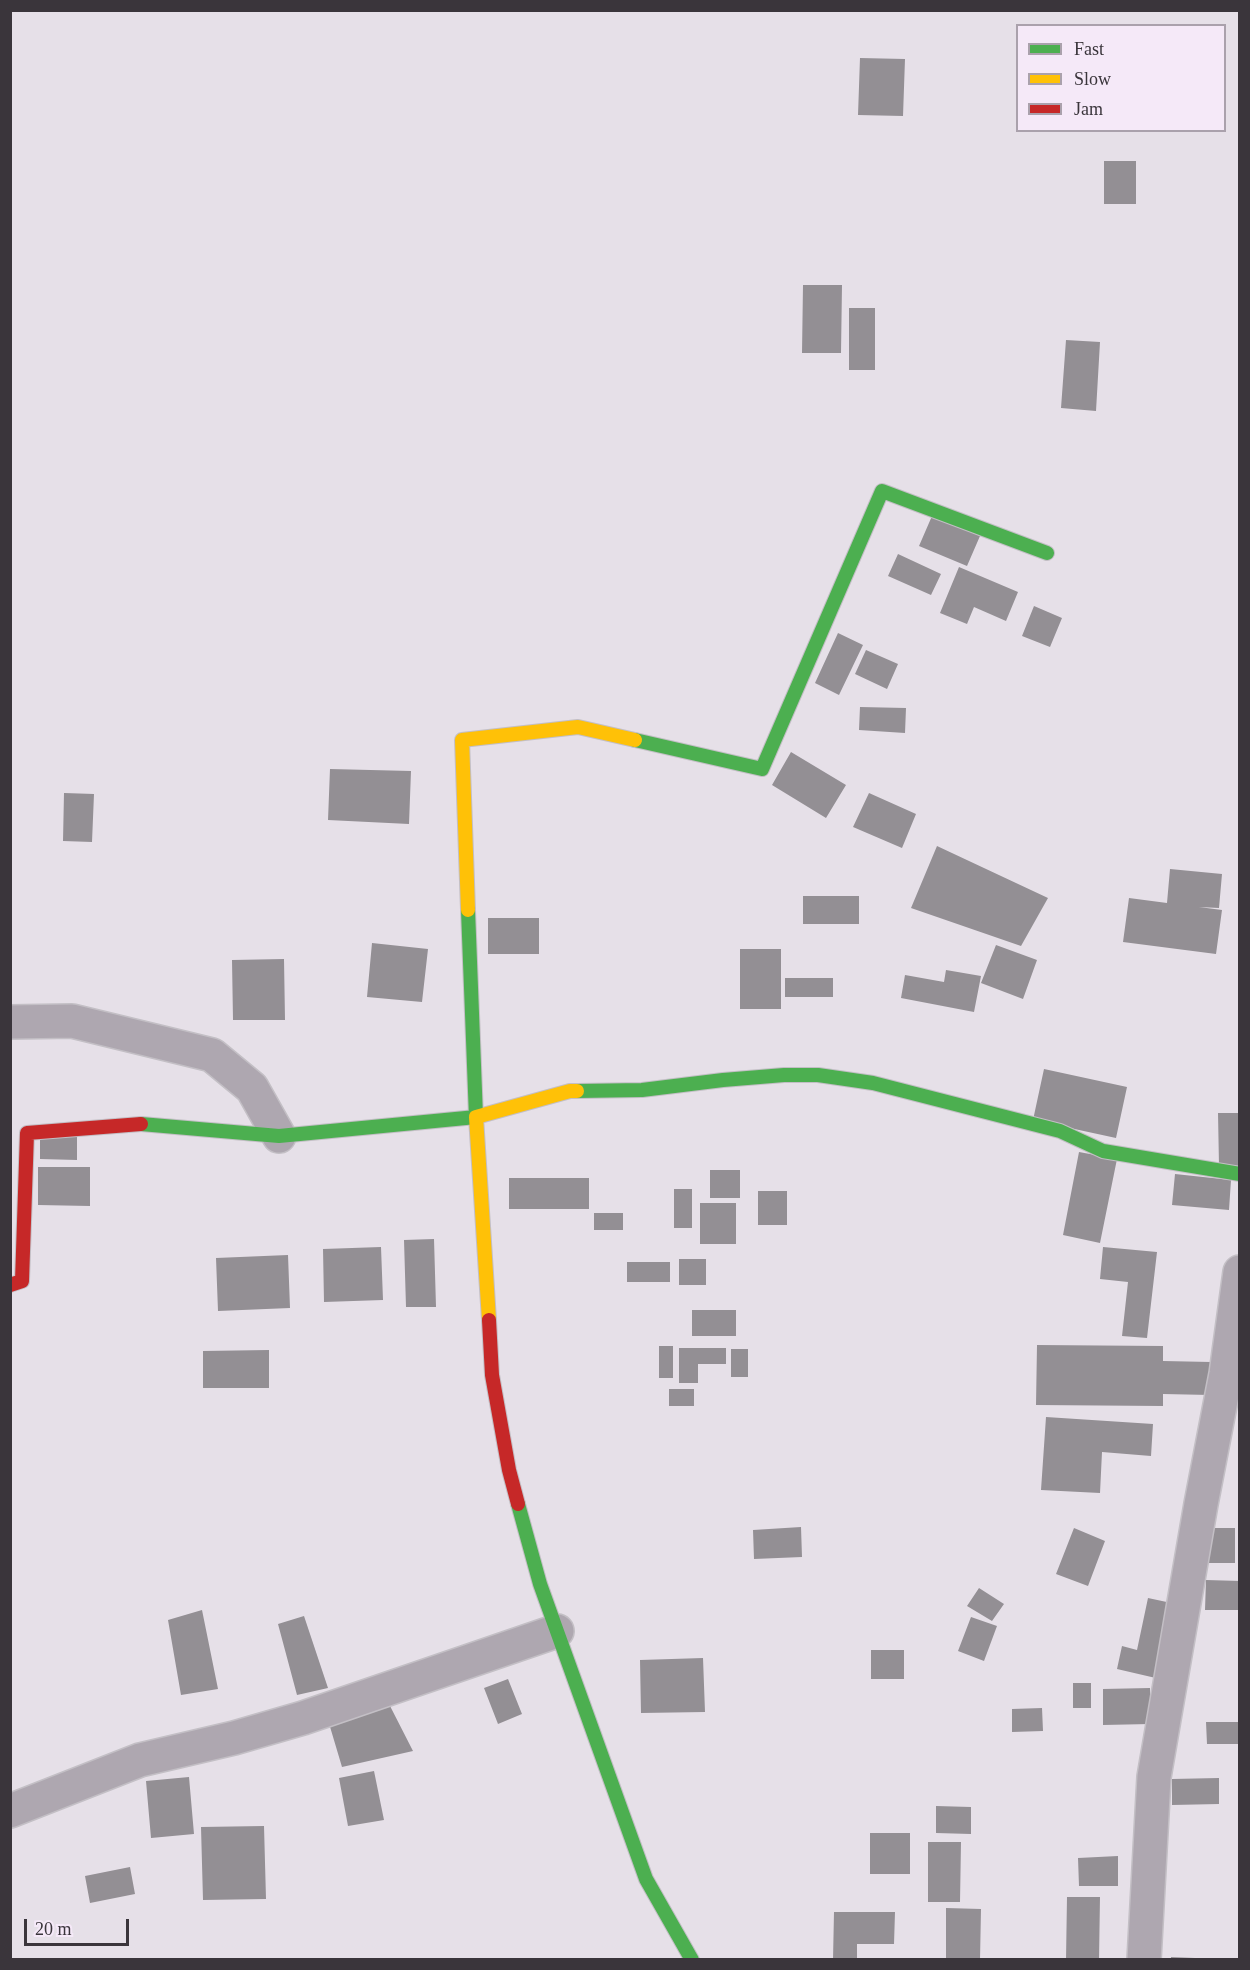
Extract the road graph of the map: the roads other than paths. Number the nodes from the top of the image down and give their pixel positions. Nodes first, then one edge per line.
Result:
1 (1047, 553) dead end
2 (10, 1022) edge
3 (476, 1117) junction
4 (279, 1136) junction
5 (1239, 1174) edge
6 (1239, 1272) edge
7 (10, 1285) edge
8 (1236, 1330) edge
9 (557, 1631) junction
10 (10, 1811) edge
11 (692, 1959) edge
12 (1144, 1959) edge

1 - 3 street
2 - 4 street
3 - 4 street
3 - 5 street
3 - 9 street
4 - 7 street
6 - 8 street
8 - 12 street
9 - 10 street
9 - 11 street

